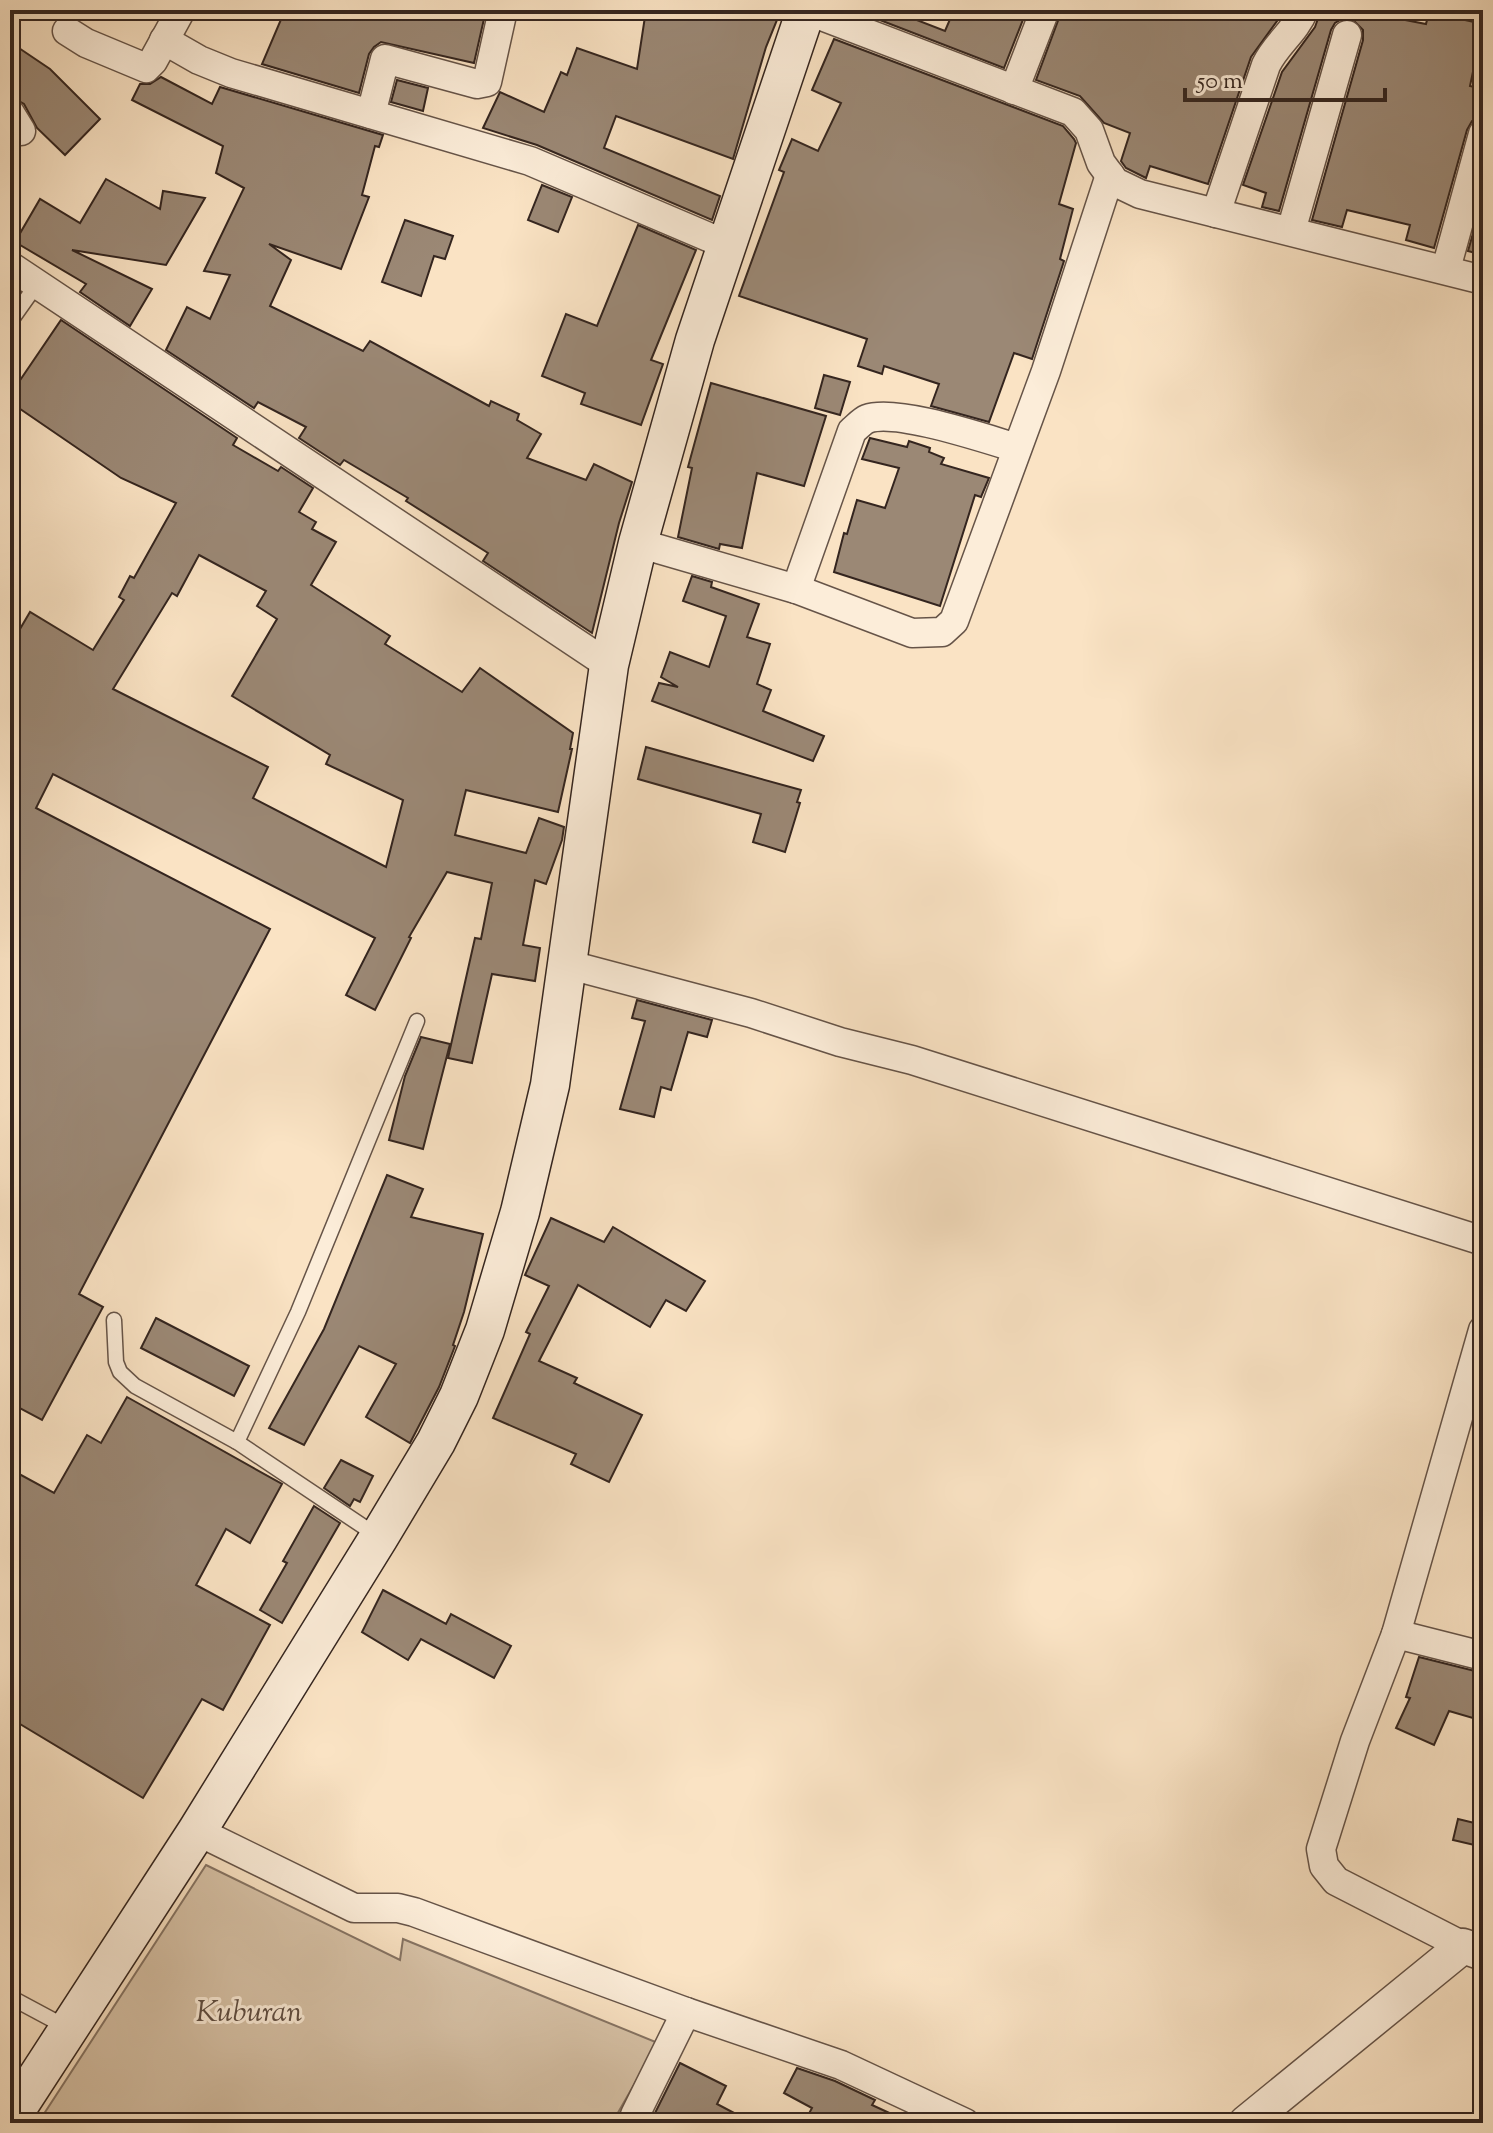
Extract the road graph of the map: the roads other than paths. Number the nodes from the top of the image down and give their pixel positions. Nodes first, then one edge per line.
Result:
1 (181, 10) edge
2 (503, 10) edge
3 (806, 10) edge
4 (1045, 10) edge
5 (1304, 10) edge
6 (67, 31) dead end
7 (1347, 35) dead end
8 (164, 40) junction
9 (1014, 90) junction
10 (371, 114) junction
11 (1483, 134) edge
12 (1110, 175) junction
13 (1216, 213) junction
14 (1291, 231) junction
15 (727, 245) junction
16 (10, 266) edge
17 (1446, 269) junction
18 (1483, 280) edge
19 (37, 284) junction
20 (10, 322) edge
21 (1017, 448) junction
22 (638, 543) junction
23 (796, 589) junction
24 (609, 665) junction
25 (566, 964) junction
26 (417, 1021) dead end
27 (1483, 1241) edge
28 (114, 1320) dead end
29 (1483, 1330) edge
30 (1477, 1376) edge
31 (237, 1442) junction
32 (379, 1537) junction
33 (1396, 1634) junction
34 (1483, 1656) edge
35 (197, 1831) junction
36 (1473, 1949) edge
37 (10, 1997) edge
38 (686, 2012) junction
39 (69, 2029) junction
40 (635, 2115) dead end
41 (10, 2119) edge
42 (965, 2123) edge
43 (1246, 2123) edge

1 - 8 street
2 - 10 street
3 - 9 street
3 - 15 main road
4 - 9 street
5 - 13 street
6 - 8 street
7 - 14 street
8 - 10 street
9 - 12 street
10 - 15 street
11 - 17 street
12 - 13 street
12 - 21 street
13 - 14 street
14 - 17 street
15 - 22 main road
16 - 19 street
17 - 18 street
19 - 20 lane
19 - 24 street
21 - 23 street
21 - 23 street
22 - 23 street
22 - 24 main road
24 - 25 main road
25 - 27 street
25 - 32 main road
26 - 31 lane
28 - 31 lane
29 - 30 street
30 - 33 street
31 - 32 lane
32 - 35 main road
33 - 34 street
33 - 36 street
35 - 38 street
35 - 39 main road
36 - 43 street
37 - 39 lane
38 - 40 street
38 - 42 street
39 - 41 main road

